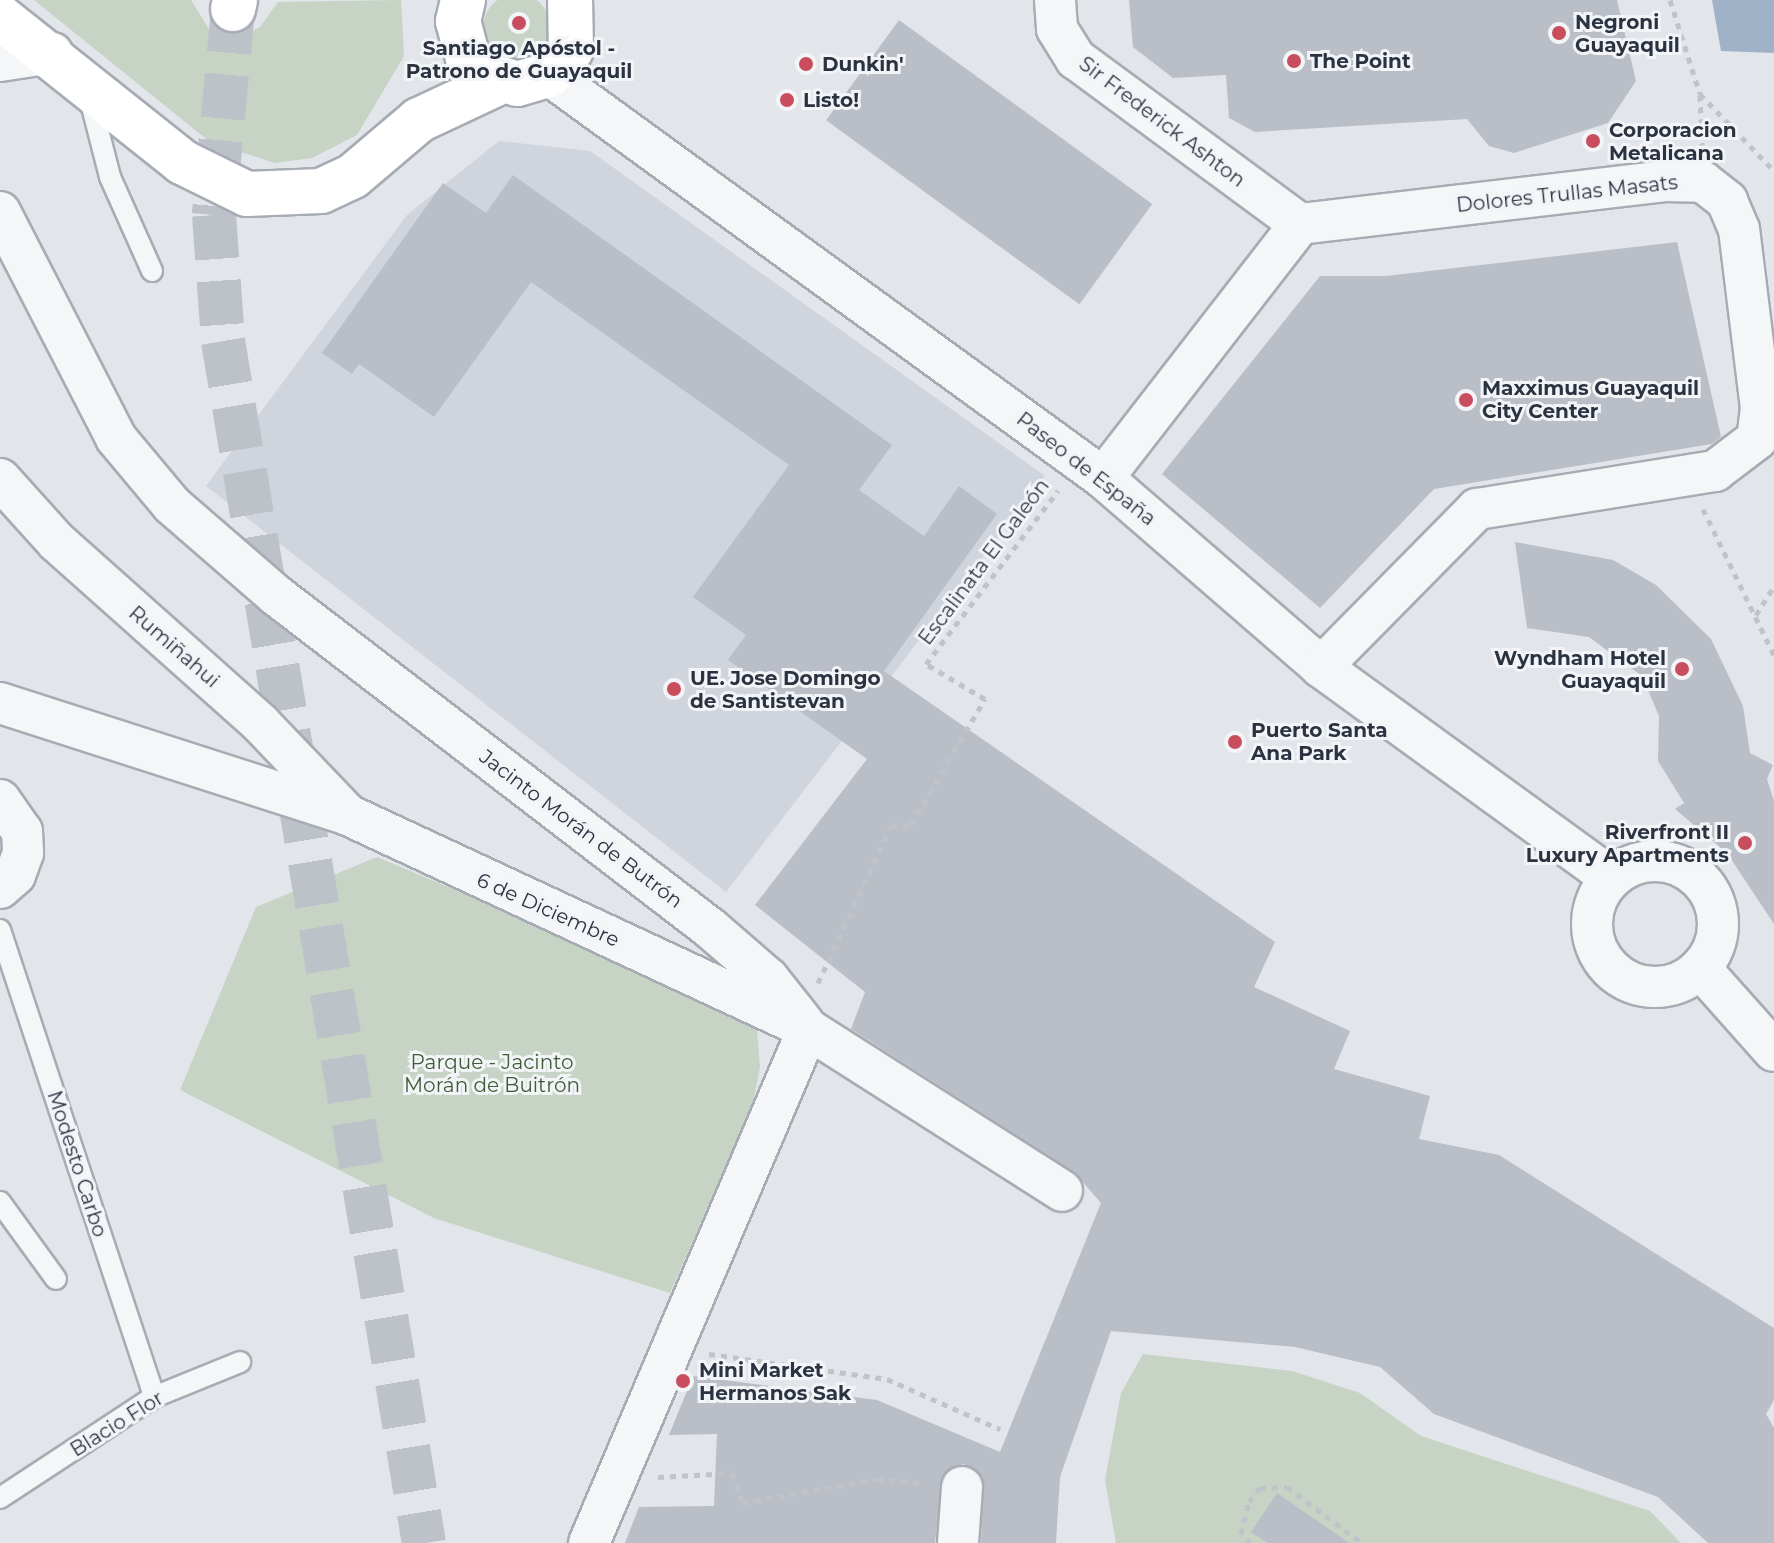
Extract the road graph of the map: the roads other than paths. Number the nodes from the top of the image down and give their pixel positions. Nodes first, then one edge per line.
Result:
1 (463, 0) edge
2 (575, 0) edge
3 (1055, 0) edge
4 (0, 17) edge
5 (52, 53) junction
6 (0, 61) edge
7 (549, 75) junction
8 (500, 82) junction
9 (86, 86) junction
10 (0, 212) edge
11 (1300, 224) junction
12 (152, 271) dead end
13 (1092, 470) junction
14 (0, 479) edge
15 (1321, 667) junction
16 (0, 703) edge
17 (0, 800) edge
18 (348, 815) junction
19 (1611, 878) junction
20 (0, 888) edge
21 (0, 930) edge
22 (1700, 968) junction
23 (808, 1029) junction
24 (1774, 1051) edge
25 (1062, 1191) dead end
26 (0, 1202) edge
27 (56, 1279) dead end
28 (240, 1362) dead end
29 (154, 1397) junction
30 (962, 1487) road end
31 (0, 1498) edge
32 (589, 1543) edge
33 (958, 1543) edge

1 - 8 street
2 - 7 street
3 - 11 street, Sir Frederick Ashton
4 - 5 street
5 - 6 street
5 - 9 street
7 - 8 street
7 - 13 street, Paseo de España
8 - 9 street
9 - 12 lane
10 - 23 street, Jacinto Morán de Butrón
11 - 13 street
11 - 15 street, Dolores Trullas Masats
13 - 15 street, Paseo de España
14 - 18 street, Rumiñahui
15 - 19 street, Paseo de España
16 - 18 street, 6 de Diciembre
17 - 20 street
18 - 23 street, 6 de Diciembre
19 - 22 street
19 - 22 street
21 - 29 lane, Modesto Carbo
22 - 24 street
23 - 25 street, 6 de Diciembre
23 - 32 street
26 - 27 lane
28 - 29 lane, Blacio Flor
29 - 31 lane, Blacio Flor
30 - 33 street

